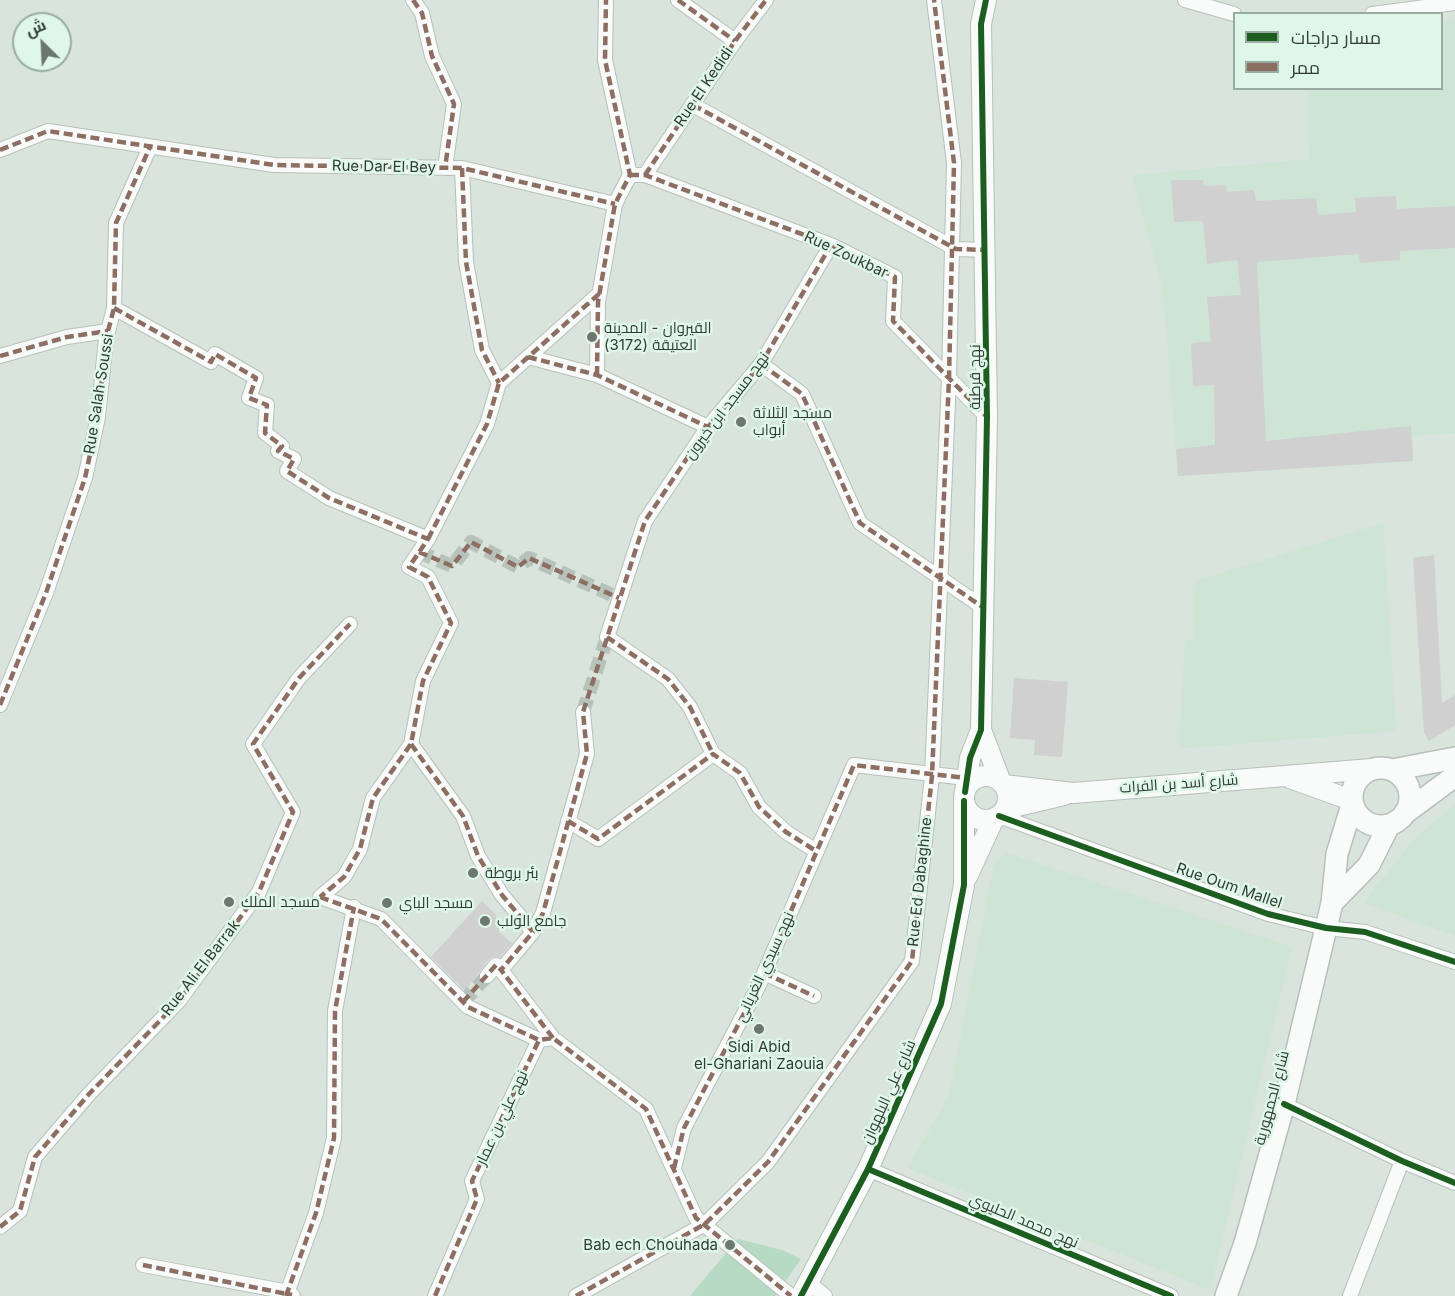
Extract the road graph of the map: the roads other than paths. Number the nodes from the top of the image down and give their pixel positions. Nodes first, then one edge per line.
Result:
1 (413, 0) edge
2 (606, 0) edge
3 (678, 0) edge
4 (765, 0) edge
5 (934, 0) edge
6 (974, 0) edge
7 (986, 0) edge
8 (1185, 0) edge
9 (1455, 3) edge
10 (423, 6) edge
11 (1387, 12) edge
12 (1233, 14) edge
13 (981, 24) junction
14 (735, 41) junction
15 (693, 105) junction
16 (150, 147) junction
17 (0, 150) edge
18 (445, 168) junction
19 (462, 168) junction
20 (645, 175) junction
21 (630, 176) junction
22 (615, 204) junction
23 (831, 245) junction
24 (951, 246) junction
25 (986, 250) junction
26 (600, 293) junction
27 (114, 308) junction
28 (108, 331) junction
29 (0, 356) edge
30 (528, 357) junction
31 (761, 364) junction
32 (597, 375) junction
33 (949, 378) junction
34 (499, 383) junction
35 (987, 417) junction
36 (708, 427) junction
37 (428, 539) junction
38 (939, 576) junction
39 (984, 608) junction
40 (350, 624) dead end
41 (0, 705) edge
42 (584, 712) tunnel mouth
43 (981, 730) junction
44 (411, 744) junction
45 (713, 754) junction
46 (1455, 758) edge
47 (1382, 769) junction
48 (932, 776) junction
49 (1285, 776) junction
50 (1455, 776) edge
51 (1002, 783) junction
52 (965, 790) junction
53 (1072, 793) junction
54 (1352, 803) junction
55 (999, 814) junction
56 (1397, 819) junction
57 (568, 821) junction
58 (816, 851) junction
59 (964, 885) junction
60 (1332, 903) junction
61 (354, 907) junction
62 (1326, 928) junction
63 (533, 932) junction
64 (1455, 962) edge
65 (501, 970) junction
66 (764, 973) junction
67 (487, 976) tunnel mouth
68 (814, 996) dead end
69 (546, 1039) junction
70 (1284, 1104) junction
71 (1402, 1161) junction
72 (674, 1168) junction
73 (868, 1169) junction
74 (1455, 1183) edge
75 (705, 1224) junction
76 (0, 1227) edge
77 (143, 1265) dead end
78 (805, 1290) edge
79 (289, 1295) edge
80 (435, 1296) edge
81 (576, 1296) edge
82 (790, 1296) edge
83 (825, 1296) edge
84 (1171, 1296) edge
85 (1226, 1296) edge
86 (1350, 1296) edge

1 - 10 street
2 - 21 street
3 - 14 street
4 - 14 street, Rue El Kedidi
5 - 24 street, Rue Ed Dabaghine
6 - 13 street, نهج قرطبة
7 - 13 street, نهج قرطبة
8 - 12 street
9 - 11 street
10 - 18 street
13 - 25 street, نهج قرطبة
14 - 15 street, Rue El Kedidi
15 - 20 street, Rue El Kedidi
15 - 24 street
16 - 17 street, Rue Dar El Bey
16 - 18 street, Rue Dar El Bey
16 - 27 street, Rue Salah Soussi
18 - 19 street, Rue Dar El Bey
19 - 22 street, Rue Dar El Bey
19 - 34 street
20 - 21 street, Rue Zoukbar
20 - 23 street, Rue Zoukbar
21 - 22 street
22 - 26 street
23 - 31 street, نهج مسجد ابن خيرون
23 - 33 street, Rue Zoukbar
24 - 25 street
24 - 33 street, Rue Ed Dabaghine
25 - 35 street, نهج قرطبة
26 - 30 street
26 - 32 street
27 - 28 street, Rue Salah Soussi
27 - 37 street
28 - 29 street
28 - 41 street, Rue Salah Soussi
30 - 32 street
30 - 34 street
31 - 36 street, نهج مسجد ابن خيرون
31 - 38 street
32 - 36 street
33 - 35 street, Rue Zoukbar
33 - 38 street, Rue Ed Dabaghine
34 - 37 street
35 - 39 street, نهج قرطبة
36 - 45 street, نهج مسجد ابن خيرون
37 - 44 street
38 - 39 street
38 - 48 street, Rue Ed Dabaghine
39 - 43 street, نهج قرطبة
40 - 76 street, Rue Ali El Barrak
42 - 57 street
43 - 51 street
43 - 52 street
44 - 61 street
44 - 63 street
45 - 57 street
45 - 58 street
46 - 47 main road
47 - 49 street, شارع أسد بن الفرات
47 - 54 main road
47 - 56 main road
48 - 52 street
48 - 58 street, نهج سيدي الغرياني
48 - 75 street, Rue Ed Dabaghine
49 - 53 street, شارع أسد بن الفرات
49 - 54 street
50 - 56 main road
51 - 52 street
51 - 53 street
51 - 55 street
52 - 55 street
52 - 59 street
53 - 55 street
54 - 56 main road
54 - 60 main road, شارع الجمهورية
55 - 59 street
55 - 62 street, Rue Oum Mallel
56 - 60 main road
57 - 63 street
58 - 66 street, نهج سيدي الغرياني
59 - 73 street, شارع علي البلهوان
60 - 62 main road, شارع الجمهورية
61 - 69 street
61 - 79 street
62 - 64 street, Rue Oum Mallel
62 - 70 main road, شارع الجمهورية
63 - 65 street
65 - 67 street
65 - 69 street
66 - 68 street
66 - 72 street, نهج سيدي الغرياني
69 - 72 street
69 - 80 street, نهج علي بن عمار
70 - 71 street
70 - 85 main road, شارع الجمهورية
71 - 74 street
71 - 86 street
72 - 75 street
73 - 78 street, شارع علي البلهوان
73 - 84 street, نهج محمد الحليوي
75 - 81 street, Rue Ed Dabaghine
75 - 82 street
77 - 79 street
78 - 83 street

